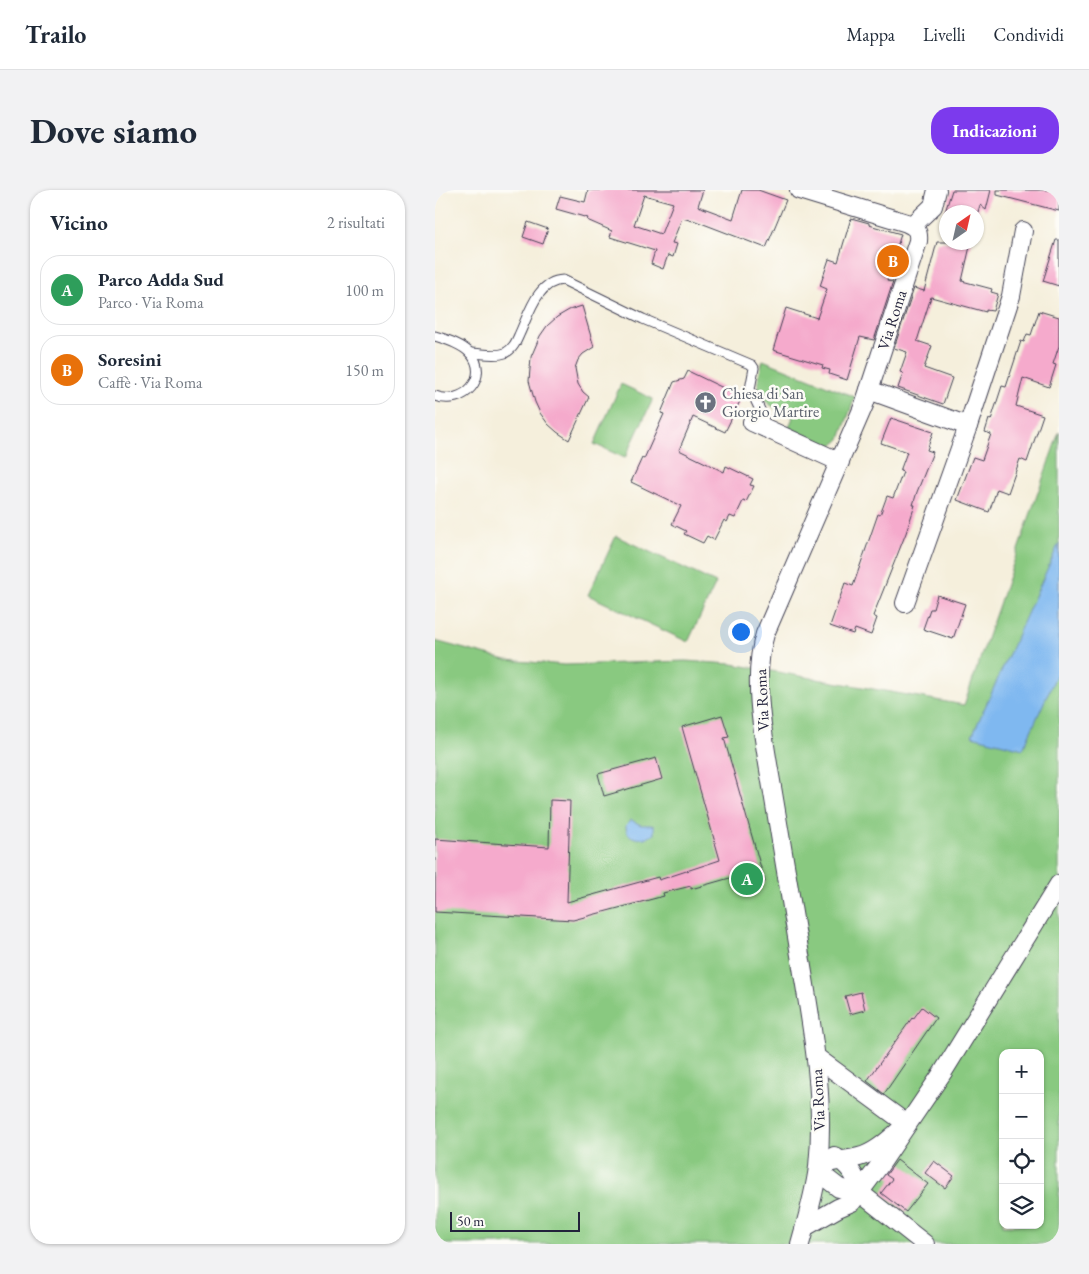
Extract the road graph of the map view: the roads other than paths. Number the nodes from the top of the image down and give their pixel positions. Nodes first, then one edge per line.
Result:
1 (799, 190) edge
2 (937, 190) edge
3 (913, 225) junction
4 (1023, 231) dead end
5 (435, 336) edge
6 (470, 353) junction
7 (869, 390) junction
8 (435, 396) edge
9 (758, 425) joint
10 (968, 426) junction
11 (840, 462) junction
12 (905, 603) dead end
13 (1059, 884) edge
14 (816, 1058) junction
15 (907, 1124) junction
16 (820, 1141) junction
17 (840, 1160) junction
18 (818, 1169) junction
19 (859, 1192) junction
20 (805, 1227) junction
21 (799, 1244) edge
22 (925, 1244) edge

1 - 3 street
2 - 3 street
3 - 7 street, Via Roma
4 - 10 street
5 - 6 lane
6 - 8 lane
6 - 9 lane
7 - 10 street
7 - 11 street, Via Roma
9 - 11 street
10 - 12 street
11 - 14 street, Via Roma
13 - 15 street
14 - 15 street
14 - 16 street, Via Roma
15 - 17 street
15 - 19 street
16 - 17 street
16 - 18 street, Via Roma
17 - 18 street
17 - 19 street
18 - 19 street
18 - 20 street, Via Roma
19 - 20 street
19 - 22 street
20 - 21 street, Via Roma

